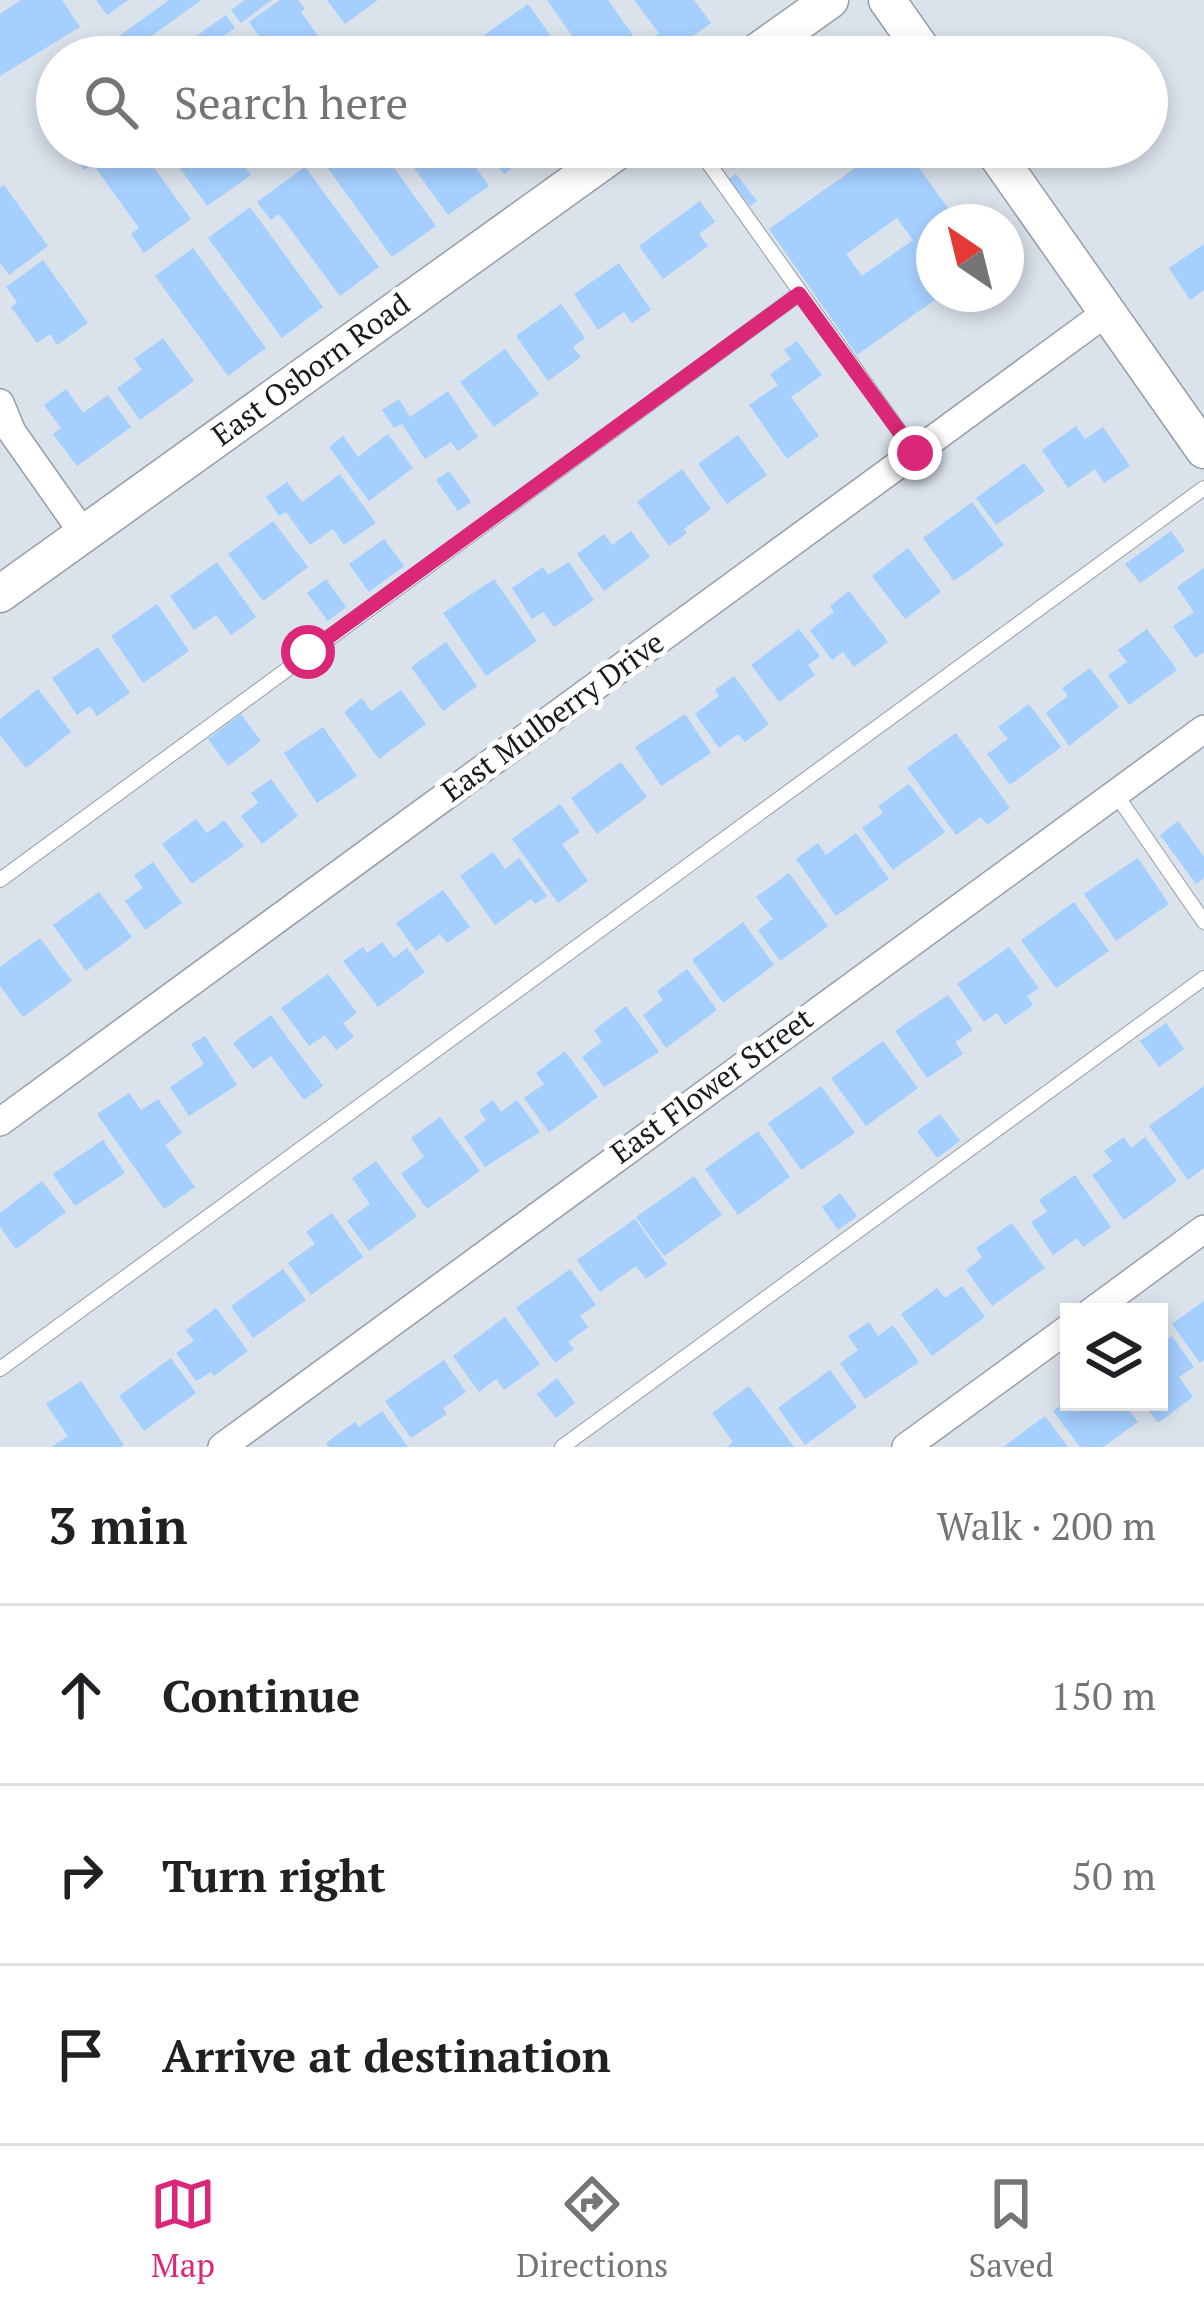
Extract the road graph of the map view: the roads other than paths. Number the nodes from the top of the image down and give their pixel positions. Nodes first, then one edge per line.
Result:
1 (830, 0) edge
2 (887, 0) edge
3 (779, 36) edge
4 (912, 36) edge
5 (594, 168) edge
6 (712, 168) edge
7 (1006, 168) edge
8 (799, 294) junction
9 (1107, 312) junction
10 (0, 404) edge
11 (1204, 450) edge
12 (915, 453) junction
13 (1204, 488) edge
14 (83, 533) junction
15 (0, 595) edge
16 (1204, 729) edge
17 (1115, 792) junction
18 (0, 880) edge
19 (1204, 922) edge
20 (1204, 978) edge
21 (0, 1122) edge
22 (1204, 1228) edge
23 (1103, 1303) edge
24 (1060, 1335) edge
25 (0, 1369) edge
26 (222, 1447) edge
27 (562, 1447) edge
28 (906, 1447) edge

1 - 3 main road
2 - 4 main road
5 - 14 main road, East Osborn Road
6 - 8 lane
7 - 9 main road
8 - 12 lane
8 - 18 lane
9 - 11 main road
9 - 12 street, East Mulberry Drive
10 - 14 street
12 - 21 street, East Mulberry Drive
13 - 25 lane
14 - 15 main road, East Osborn Road
16 - 17 street, East Flower Street
17 - 19 lane
17 - 26 street, East Flower Street
20 - 27 lane
22 - 23 street
24 - 28 street

